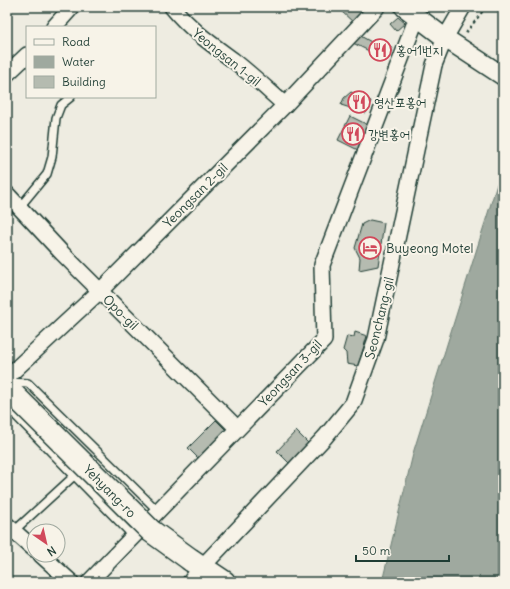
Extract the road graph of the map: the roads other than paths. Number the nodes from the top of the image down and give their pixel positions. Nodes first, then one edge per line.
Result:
1 (72, 7) edge
2 (172, 7) edge
3 (376, 7) edge
4 (463, 7) edge
5 (413, 12) edge
6 (55, 26) edge
7 (455, 44) junction
8 (26, 56) edge
9 (7, 74) edge
10 (503, 76) edge
11 (70, 98) edge
12 (285, 105) junction
13 (7, 194) edge
14 (19, 208) junction
15 (100, 291) junction
16 (9, 390) edge
17 (237, 428) junction
18 (74, 476) junction
19 (158, 512) junction
20 (10, 528) edge
21 (134, 537) junction
22 (26, 542) edge
23 (50, 563) edge
24 (194, 570) edge
25 (71, 582) edge
26 (89, 582) edge
27 (223, 582) edge

1 - 6 street
2 - 12 street, Yeongsan 1-gil
3 - 12 street, Yeongsan 2-gil
4 - 7 street, Seonchang-gil
5 - 7 street
5 - 17 street, Yeongsan 3-gil
7 - 10 street
7 - 24 street, Seonchang-gil
8 - 9 street
11 - 14 lane
12 - 15 street, Yeongsan 2-gil
13 - 14 street, Opo-gil
14 - 15 street, Opo-gil
15 - 16 street, Yeongsan 2-gil
15 - 17 street, Opo-gil
16 - 18 lane
16 - 19 lane
16 - 24 main road, Yehyang-ro, bridge
17 - 19 street, Yeongsan 3-gil
18 - 20 lane
18 - 21 lane
19 - 21 street, Yeongsan 3-gil
20 - 22 street
21 - 26 street, Yeongsan 3-gil
23 - 25 street
24 - 27 main road, Yehyang-ro

